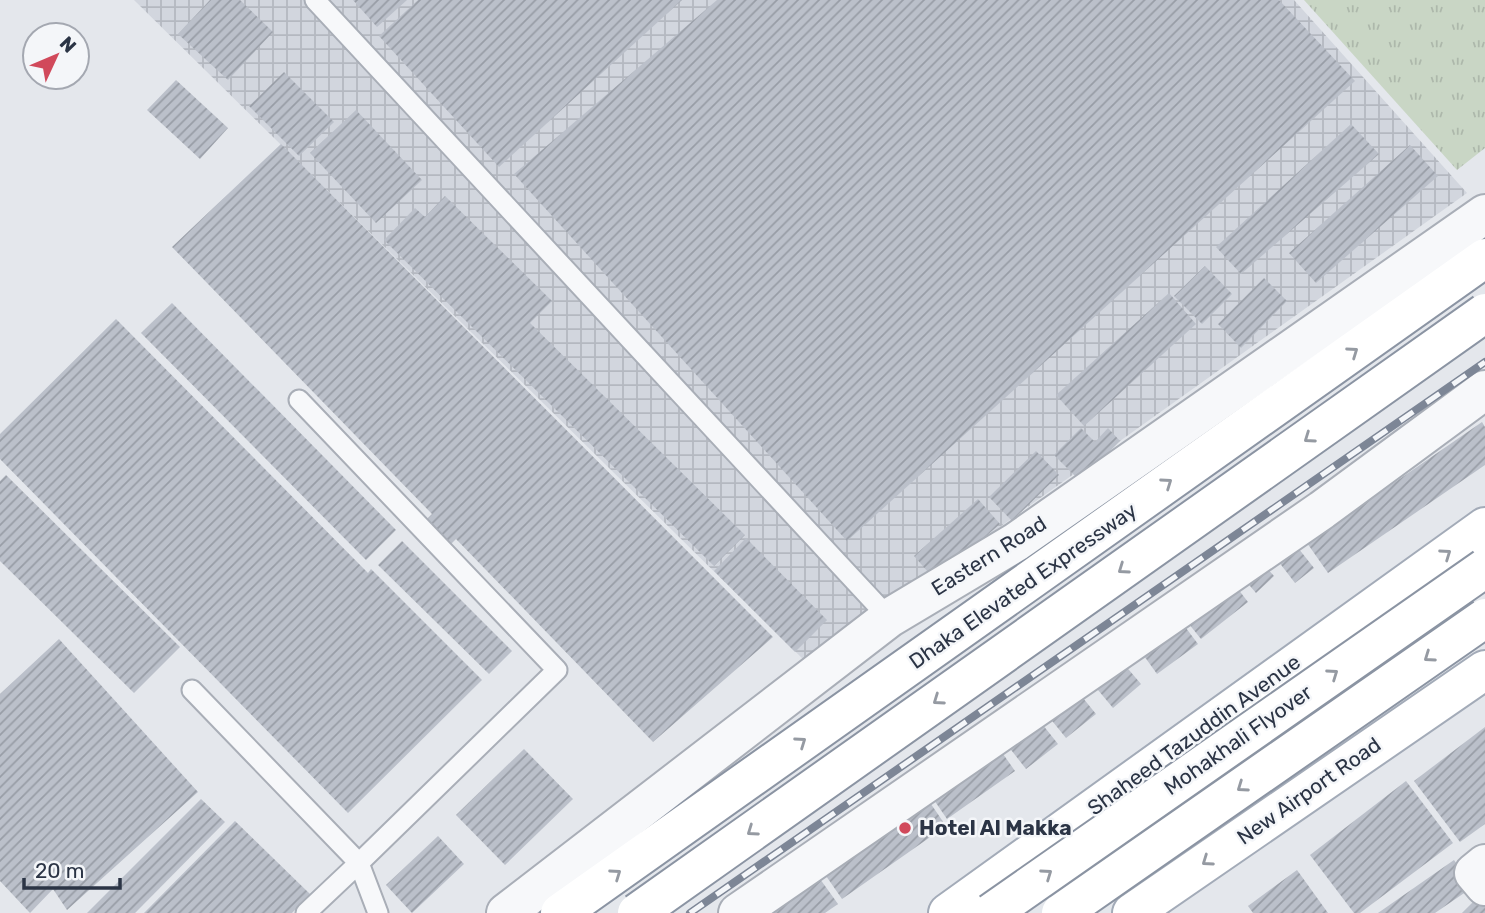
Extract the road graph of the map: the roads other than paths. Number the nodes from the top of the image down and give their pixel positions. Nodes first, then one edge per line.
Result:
1 (315, 0) edge
2 (1485, 215) edge
3 (1485, 258) edge
4 (1485, 313) edge
5 (1485, 390) edge
6 (299, 400) dead end
7 (1485, 527) edge
8 (1485, 568) edge
9 (1407, 581) junction
10 (889, 618) junction
11 (1485, 618) edge
12 (1485, 625) edge
13 (1485, 670) edge
14 (192, 690) dead end
15 (359, 863) junction
16 (1485, 864) edge
17 (1485, 887) edge
18 (949, 912) edge
19 (306, 913) edge
20 (378, 913) edge
21 (506, 913) edge
22 (560, 913) edge
23 (636, 913) edge
24 (738, 913) edge
25 (990, 913) edge
26 (1061, 913) edge
27 (1132, 913) edge

1 - 10 lane
2 - 10 street, Eastern Road
22 -> 3 main road, Dhaka Elevated Expressway
4 -> 23 main road, Dhaka Elevated Expressway, bridge
5 - 24 street
6 - 15 lane
9 -> 7 main road
25 -> 8 main road, Mohakhali Flyover, bridge
9 - 12 main road
9 - 18 main road, Shaheed Tazuddin Avenue
10 - 21 street, Eastern Road
11 -> 26 main road, Mohakhali Flyover, bridge
13 -> 27 main road, New Airport Road
14 - 15 lane
15 - 19 lane
15 - 20 lane
16 - 17 street

